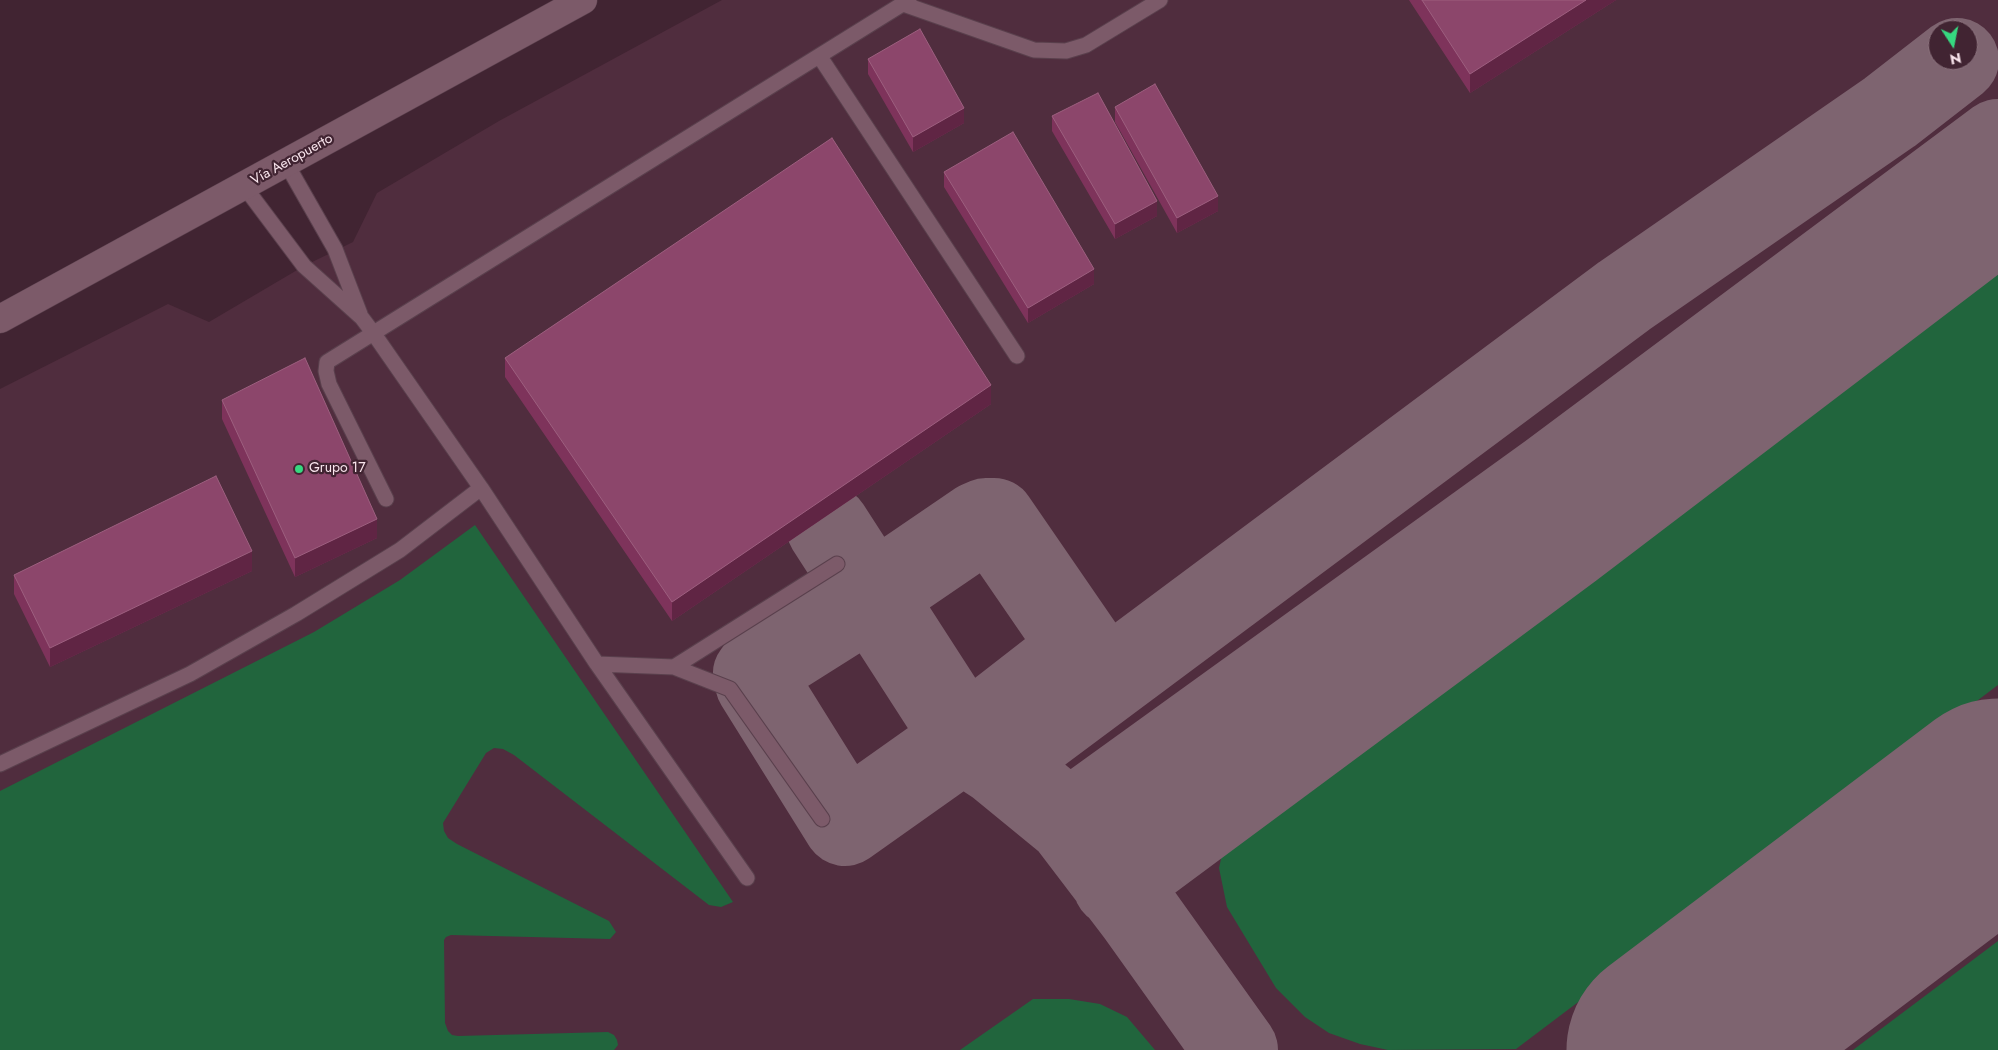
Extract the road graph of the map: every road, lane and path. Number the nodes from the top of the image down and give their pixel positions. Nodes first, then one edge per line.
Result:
1 (583, 0) edge
2 (1160, 0) edge
3 (906, 2) edge
4 (820, 57) junction
5 (286, 163) junction
6 (244, 186) junction
7 (362, 318) junction
8 (0, 319) edge
9 (374, 334) junction
10 (1017, 356) dead end
11 (481, 488) junction
12 (386, 499) dead end
13 (838, 564) dead end
14 (597, 664) junction
15 (674, 666) junction
16 (0, 764) edge
17 (822, 820) dead end
18 (747, 878) dead end

1 - 5 street, Vía Aeropuerto
2 - 3 lane
3 - 4 lane
4 - 9 lane
4 - 10 lane
5 - 6 street, Vía Aeropuerto
5 - 7 lane
6 - 7 lane
6 - 8 street, Vía Aeropuerto
7 - 9 lane
9 - 11 lane
9 - 12 lane
11 - 14 lane
11 - 16 lane
13 - 15 lane
14 - 15 lane
14 - 18 lane
15 - 17 lane

